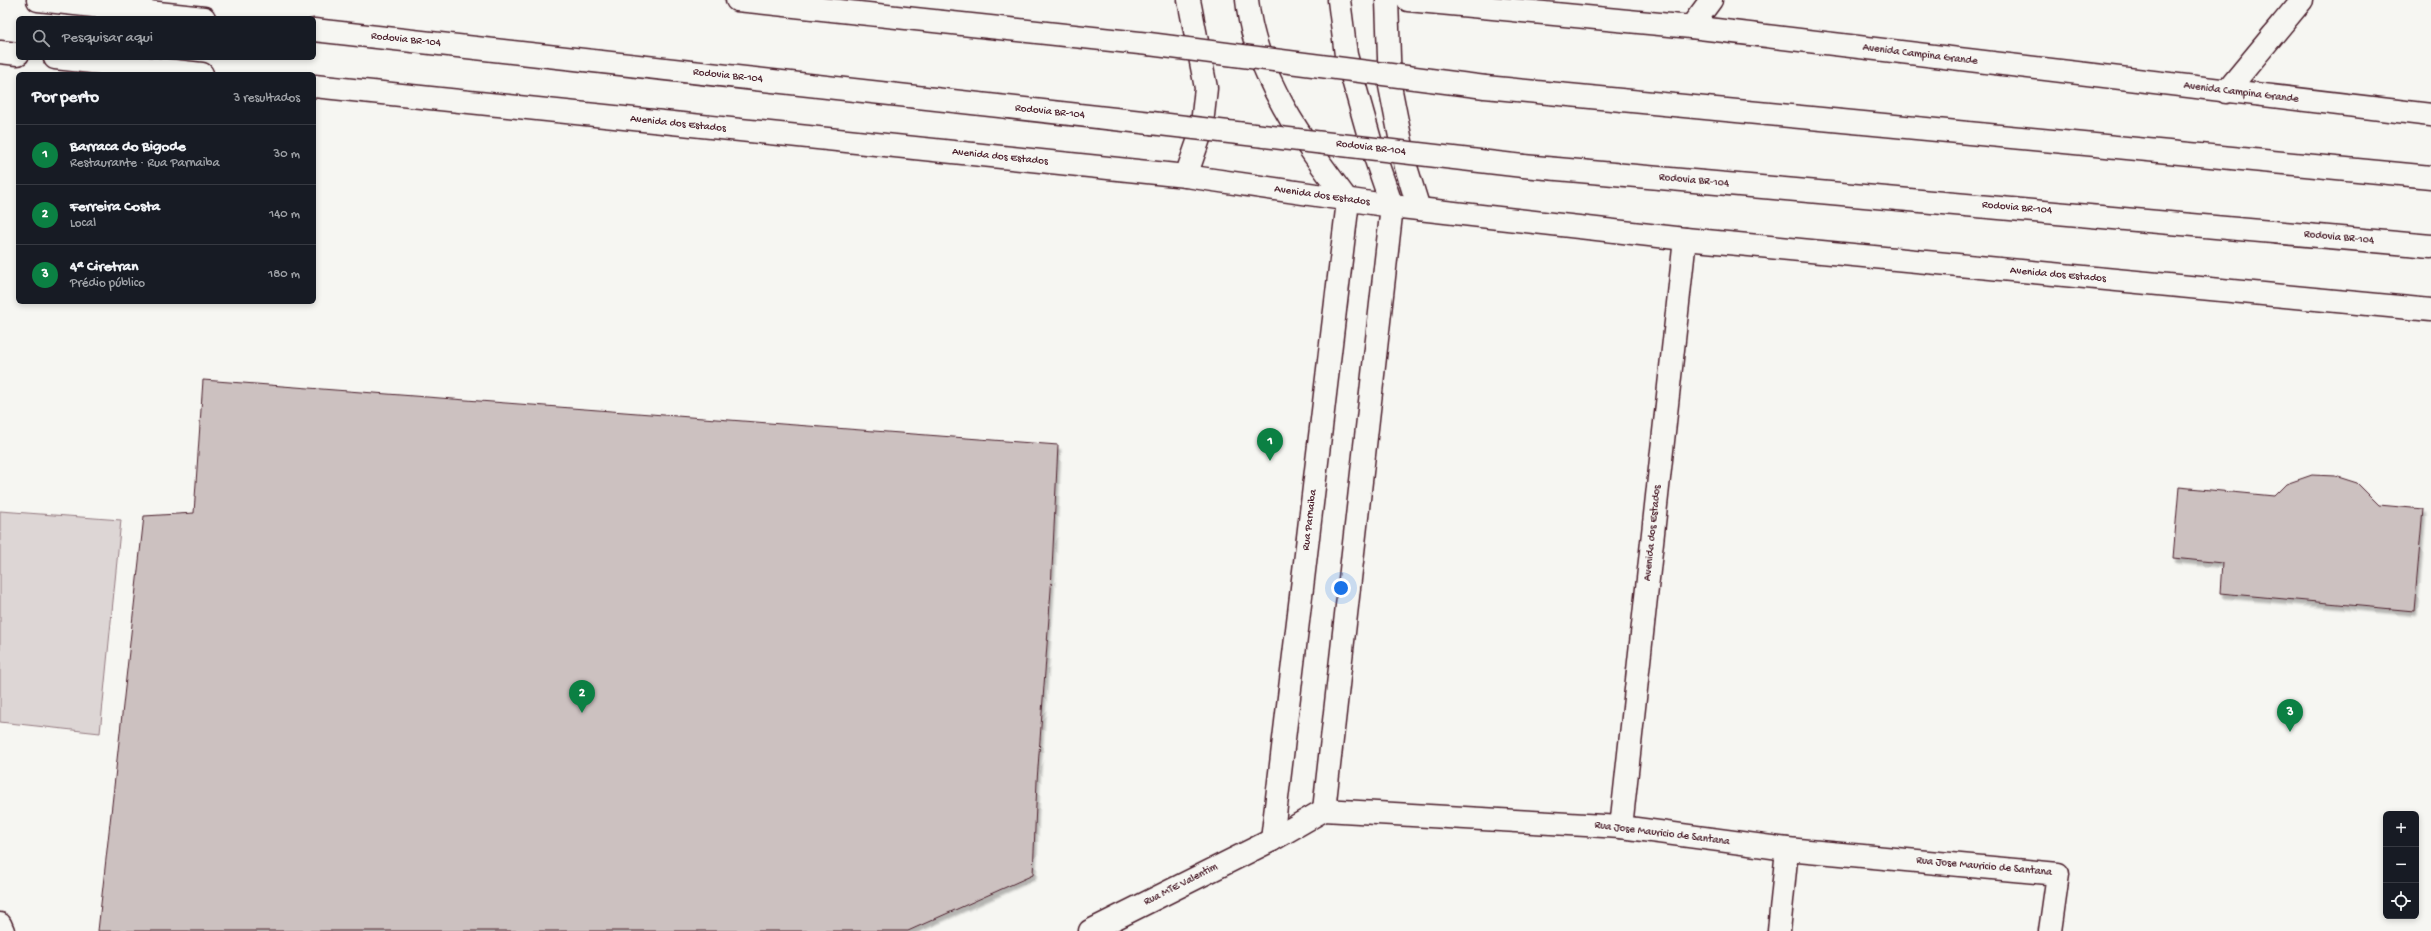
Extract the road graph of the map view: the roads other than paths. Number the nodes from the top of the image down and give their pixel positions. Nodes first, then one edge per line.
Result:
1 (38, 0) edge
2 (737, 0) edge
3 (1189, 0) edge
4 (1247, 0) edge
5 (1339, 0) edge
6 (1387, 0) edge
7 (1408, 0) edge
8 (1710, 0) edge
9 (2302, 0) edge
10 (186, 16) edge
11 (1691, 27) junction
12 (316, 30) edge
13 (0, 52) edge
14 (16, 54) edge
15 (74, 60) edge
16 (184, 72) edge
17 (316, 86) edge
18 (2226, 92) junction
19 (2431, 115) edge
20 (1186, 176) junction
21 (2431, 177) edge
22 (1348, 201) junction
23 (1392, 206) junction
24 (1419, 209) junction
25 (1685, 239) junction
26 (2431, 246) edge
27 (2431, 310) edge
28 (1324, 810) junction
29 (1621, 827) junction
30 (1272, 840) junction
31 (1787, 849) junction
32 (0, 924) edge
33 (3, 931) edge
34 (1090, 931) edge
35 (1779, 931) edge
36 (2050, 931) edge

1 - 10 main road
2 - 21 main road, bridge
3 - 20 main road
4 - 22 main road
5 - 23 main road
6 - 24 main road
7 - 11 main road, Avenida Campina Grande
8 - 11 main road
9 - 18 main road
11 - 18 main road, Avenida Campina Grande
12 - 26 main road, Rodovia BR-104, bridge
13 - 14 main road
15 - 16 main road
17 - 20 main road, Avenida dos Estados
18 - 19 main road, Avenida Campina Grande
20 - 22 main road, Avenida dos Estados
22 - 23 main road, Avenida dos Estados
22 - 30 main road, Rua Parnaiba
23 - 24 main road, Avenida dos Estados
23 - 28 main road
24 - 25 main road, Avenida dos Estados
25 - 27 main road, Avenida dos Estados
25 - 29 main road, Avenida dos Estados
28 - 29 main road, Rua Jose Mauricio de Santana
28 - 30 main road
29 - 31 main road, Rua Jose Mauricio de Santana
30 - 34 main road, Rua MTE Valentim
31 - 35 main road
31 - 36 main road, Rua Jose Mauricio de Santana
32 - 33 main road

